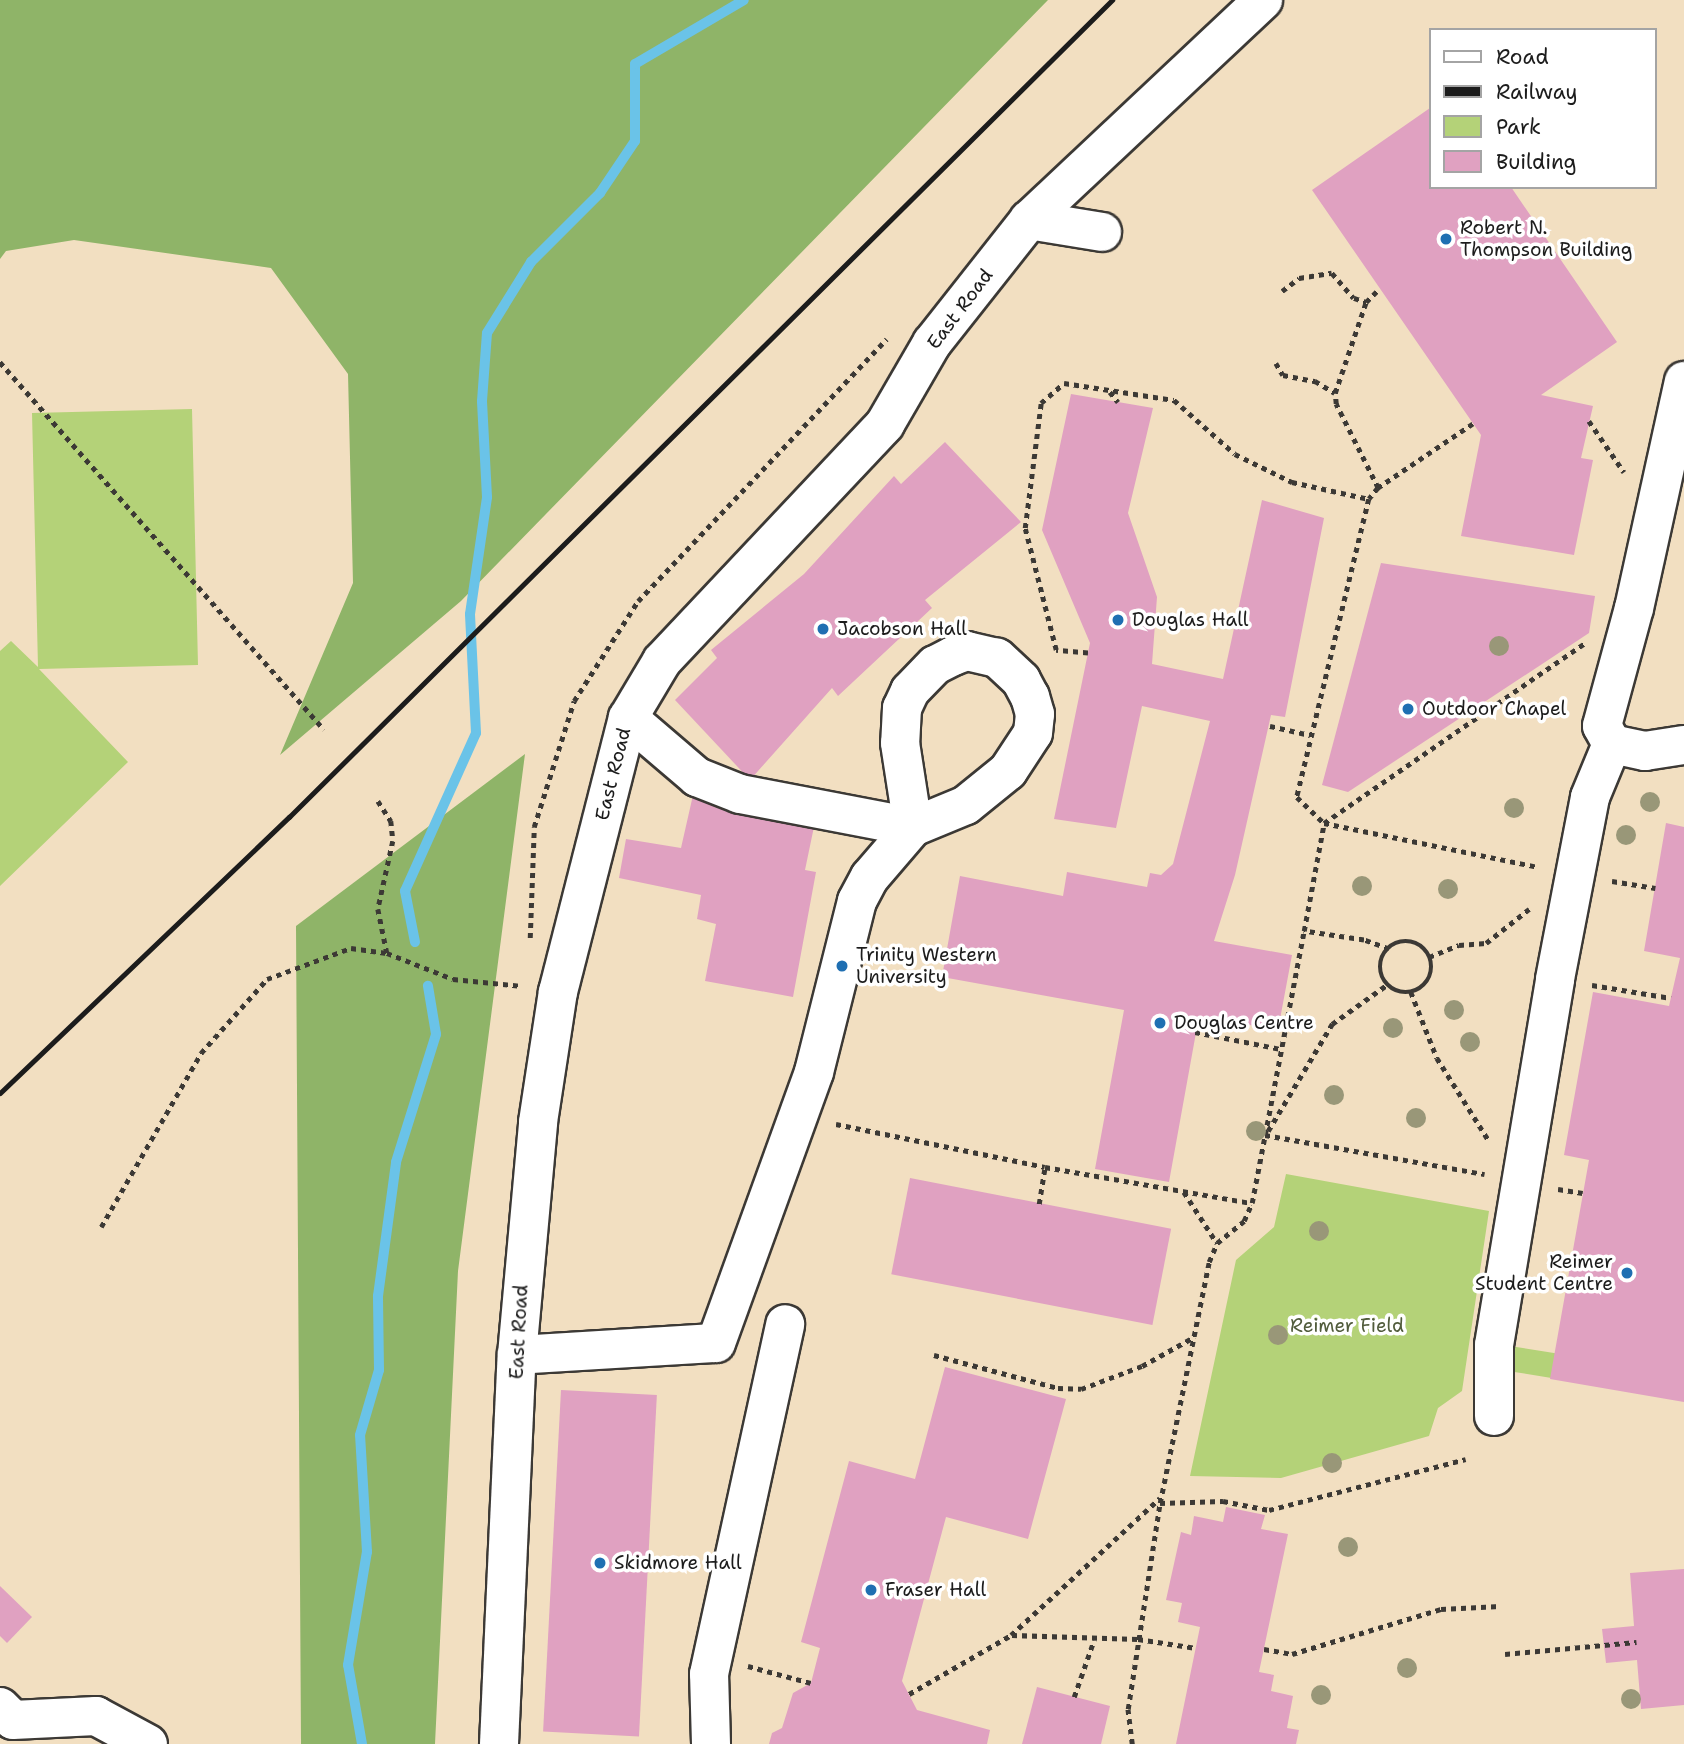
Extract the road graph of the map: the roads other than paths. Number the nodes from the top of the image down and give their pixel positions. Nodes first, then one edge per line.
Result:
1 (1263, 0) edge
2 (1029, 220) junction
3 (1102, 232) dead end
4 (1684, 381) edge
5 (628, 718) junction
6 (1612, 744) junction
7 (1684, 745) edge
8 (913, 827) junction
9 (785, 1324) dead end
10 (517, 1355) junction
11 (1494, 1416) dead end
12 (0, 1707) edge
13 (148, 1744) edge
14 (499, 1744) edge
15 (711, 1744) edge

1 - 2 street, East Road
2 - 3 street
2 - 5 street, East Road
4 - 6 street
5 - 8 street
5 - 10 street, East Road
6 - 7 street
6 - 11 street
8 - 8 street
8 - 10 street
9 - 15 street
10 - 14 street, East Road
12 - 13 street

